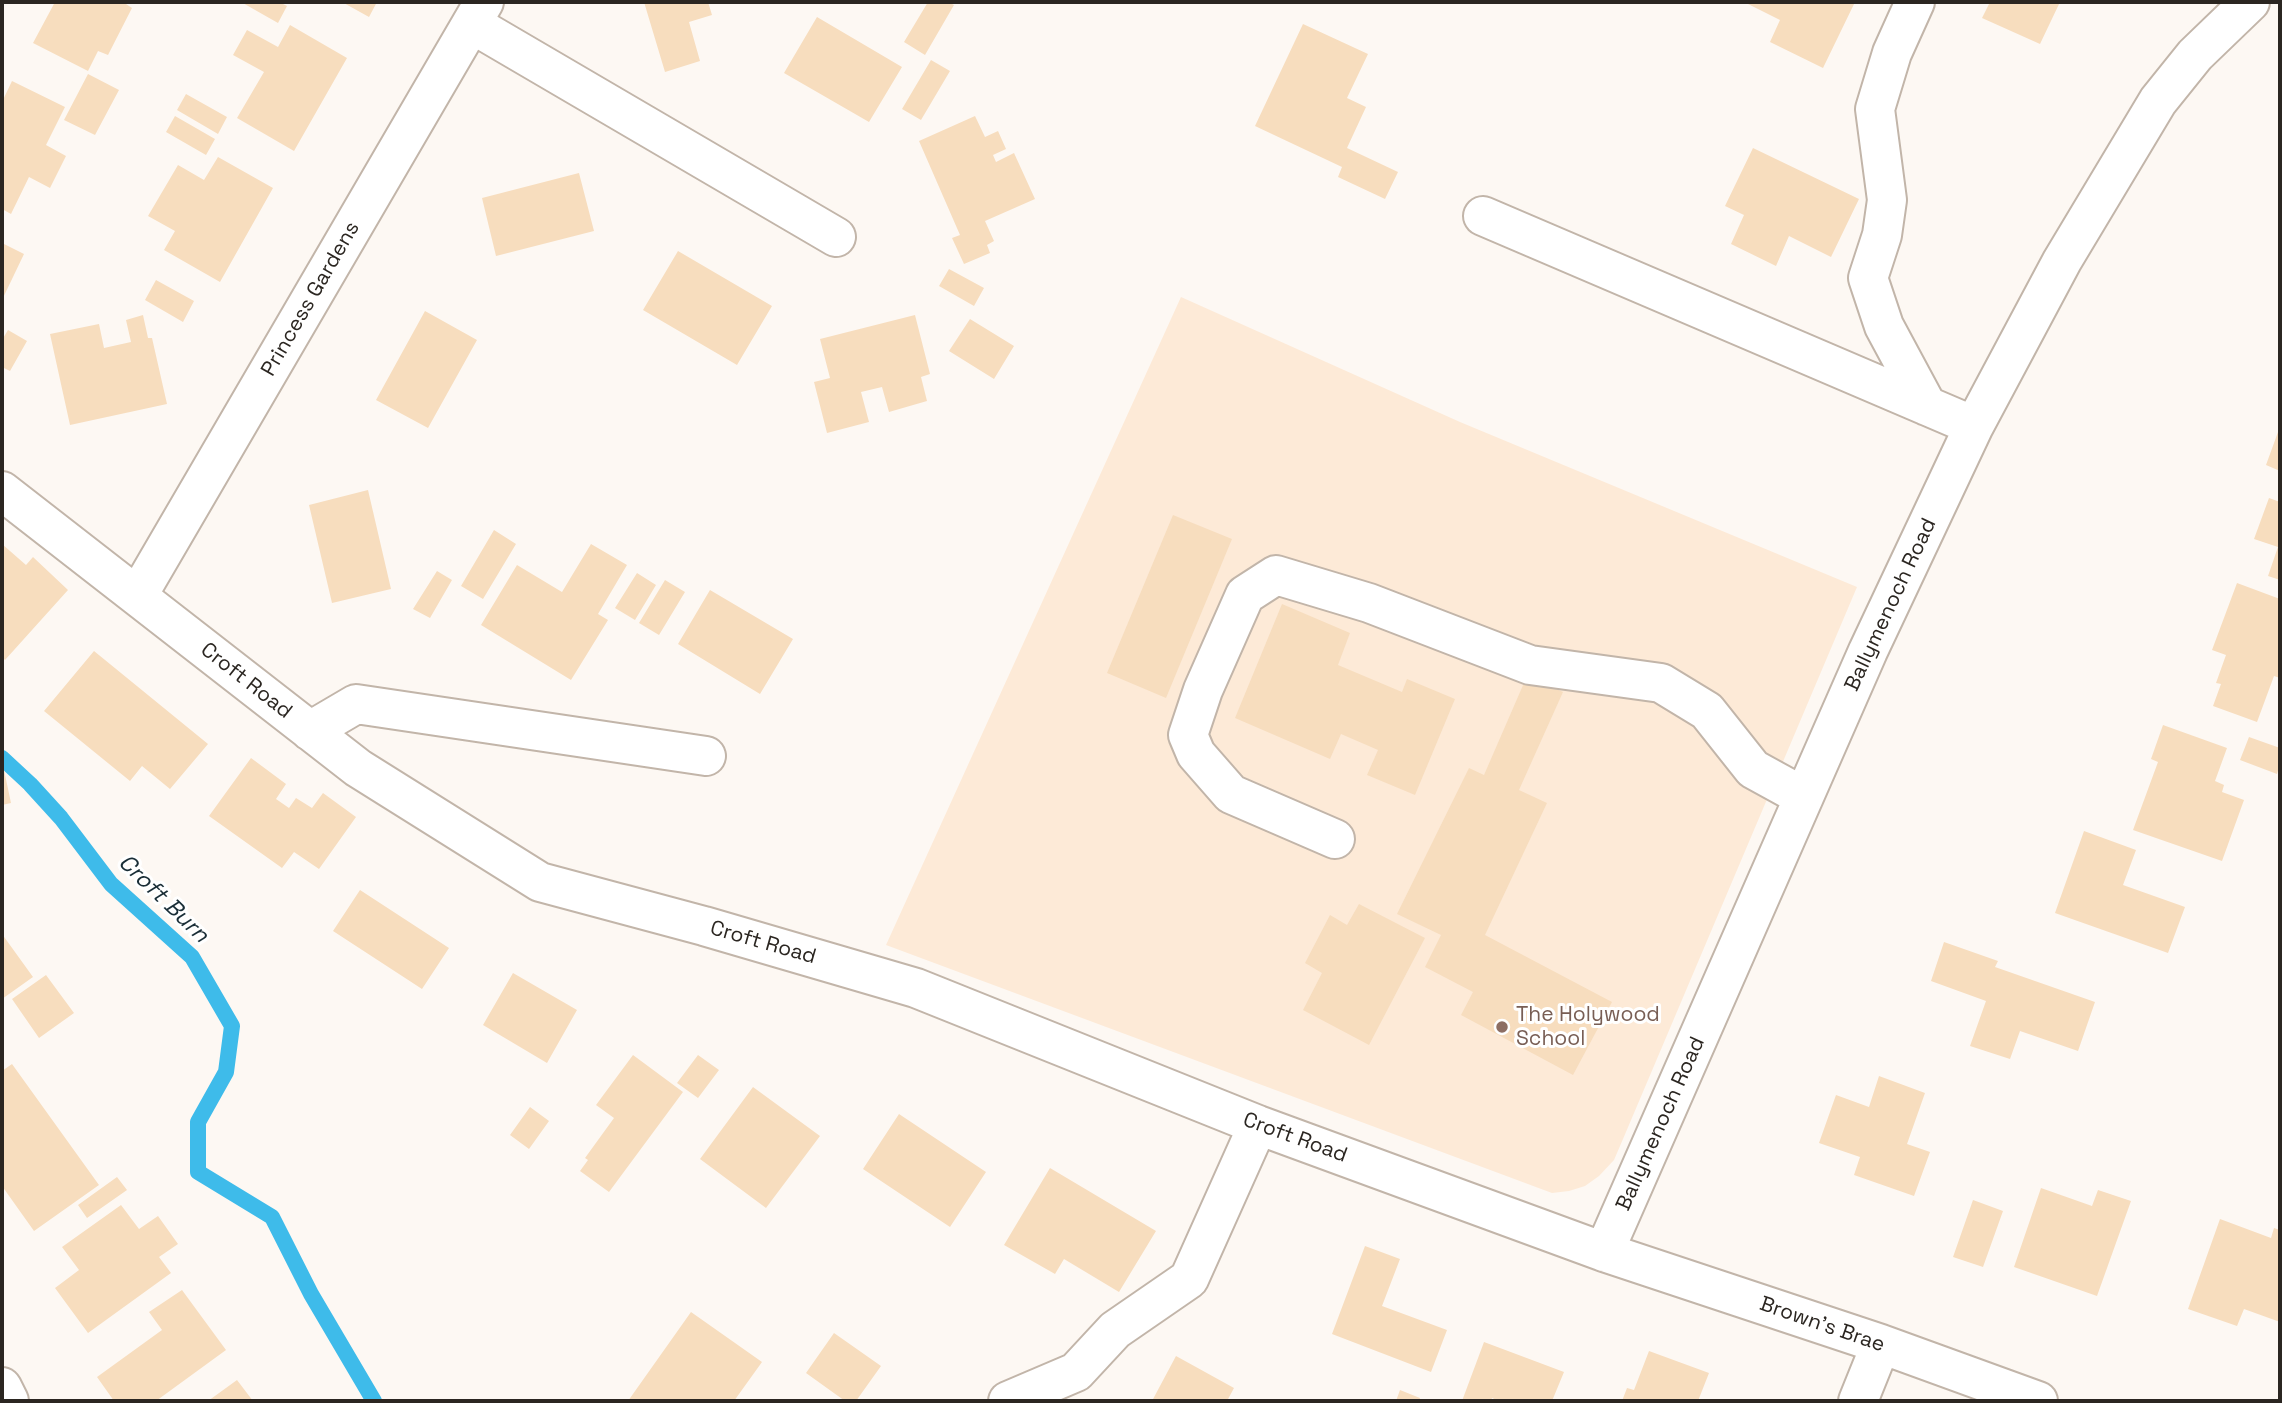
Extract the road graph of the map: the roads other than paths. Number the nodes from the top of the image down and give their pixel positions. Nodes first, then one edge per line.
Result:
1 (1915, 2) edge
2 (2250, 2) edge
3 (478, 13) edge
4 (1483, 216) dead end
5 (836, 237) dead end
6 (1927, 406) junction
7 (1974, 426) junction
8 (2, 491) edge
9 (138, 595) junction
10 (310, 732) junction
11 (706, 755) dead end
12 (1804, 797) junction
13 (1335, 839) dead end
14 (1258, 1125) junction
15 (1604, 1252) junction
16 (1881, 1344) junction
17 (2, 1387) edge
18 (9, 1401) edge
19 (1008, 1401) edge
20 (1858, 1401) edge
21 (2038, 1401) edge

1 - 6 street
2 - 7 street, Ballymenoch Road
3 - 5 street
3 - 9 street, Princess Gardens
4 - 6 street
6 - 7 street
7 - 12 street, Ballymenoch Road
8 - 9 street, Croft Road
9 - 10 street, Croft Road
10 - 11 street
10 - 14 street, Croft Road
12 - 13 street
12 - 15 street, Ballymenoch Road
14 - 15 street, Croft Road
14 - 19 street
15 - 16 street, Brown's Brae
16 - 20 street
16 - 21 street, Brown's Brae
17 - 18 street

